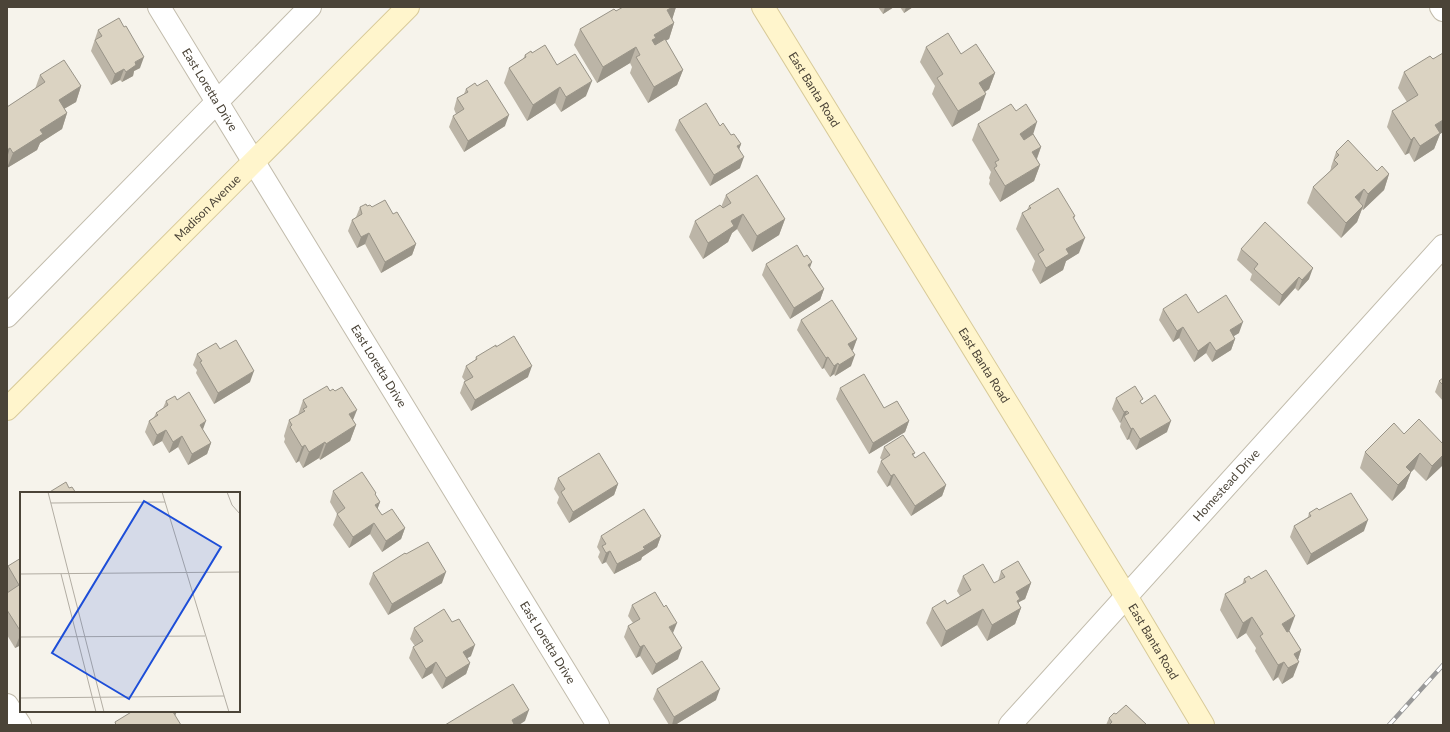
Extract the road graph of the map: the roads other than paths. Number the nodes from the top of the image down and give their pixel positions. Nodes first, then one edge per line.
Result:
1 (159, 7) edge
2 (310, 7) edge
3 (408, 7) edge
4 (763, 7) edge
5 (1441, 7) edge
6 (1443, 10) edge
7 (217, 102) junction
8 (253, 162) junction
9 (1443, 246) edge
10 (7, 316) edge
11 (7, 409) edge
12 (1126, 596) junction
13 (7, 705) edge
14 (20, 725) edge
15 (598, 725) edge
16 (1010, 725) edge
17 (1203, 725) edge

1 - 7 street, East Loretta Drive
2 - 7 street
3 - 8 street, Madison Avenue
4 - 12 street, East Banta Road
5 - 6 street
7 - 8 street, East Loretta Drive
7 - 10 street
8 - 11 street, Madison Avenue
8 - 15 street, East Loretta Drive
9 - 12 street, Homestead Drive
12 - 16 street, Homestead Drive
12 - 17 street, East Banta Road
13 - 14 street

